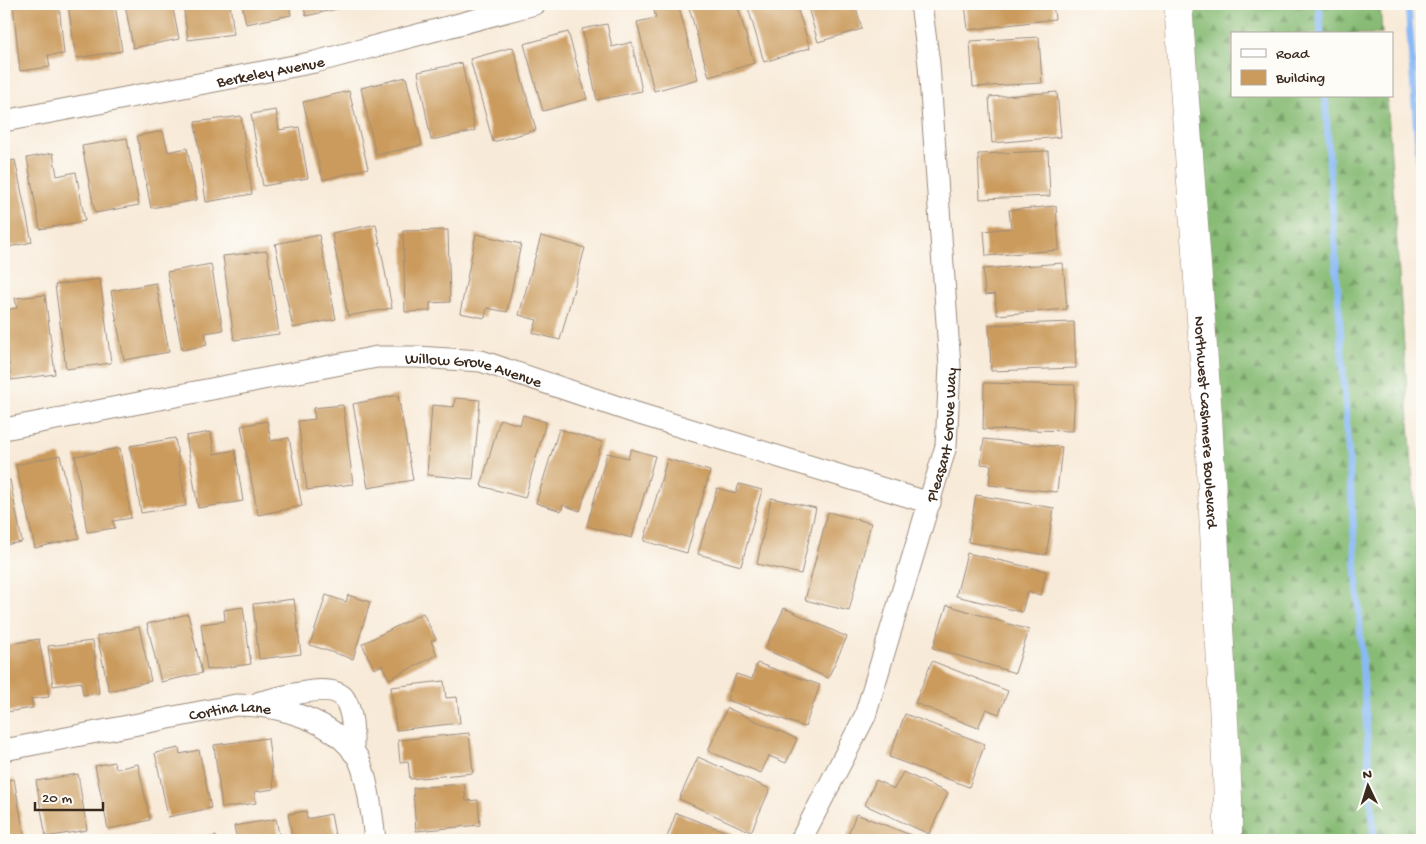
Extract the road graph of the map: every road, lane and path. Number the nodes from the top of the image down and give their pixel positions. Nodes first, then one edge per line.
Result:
1 (534, 4) edge
2 (921, 4) edge
3 (1178, 4) edge
4 (4, 120) edge
5 (4, 429) edge
6 (930, 502) junction
7 (250, 705) junction
8 (4, 750) edge
9 (353, 752) junction
10 (375, 840) edge
11 (800, 840) edge
12 (1228, 840) edge

1 - 4 street, Berkeley Avenue
2 - 6 street, Pleasant Grove Way
3 - 12 street, Northwest Cashmere Boulevard
5 - 6 street, Willow Grove Avenue
6 - 11 street, Pleasant Grove Way
7 - 8 street, Cortina Lane
7 - 9 street, Cortina Lane
7 - 9 street
9 - 10 street, Cortina Lane

